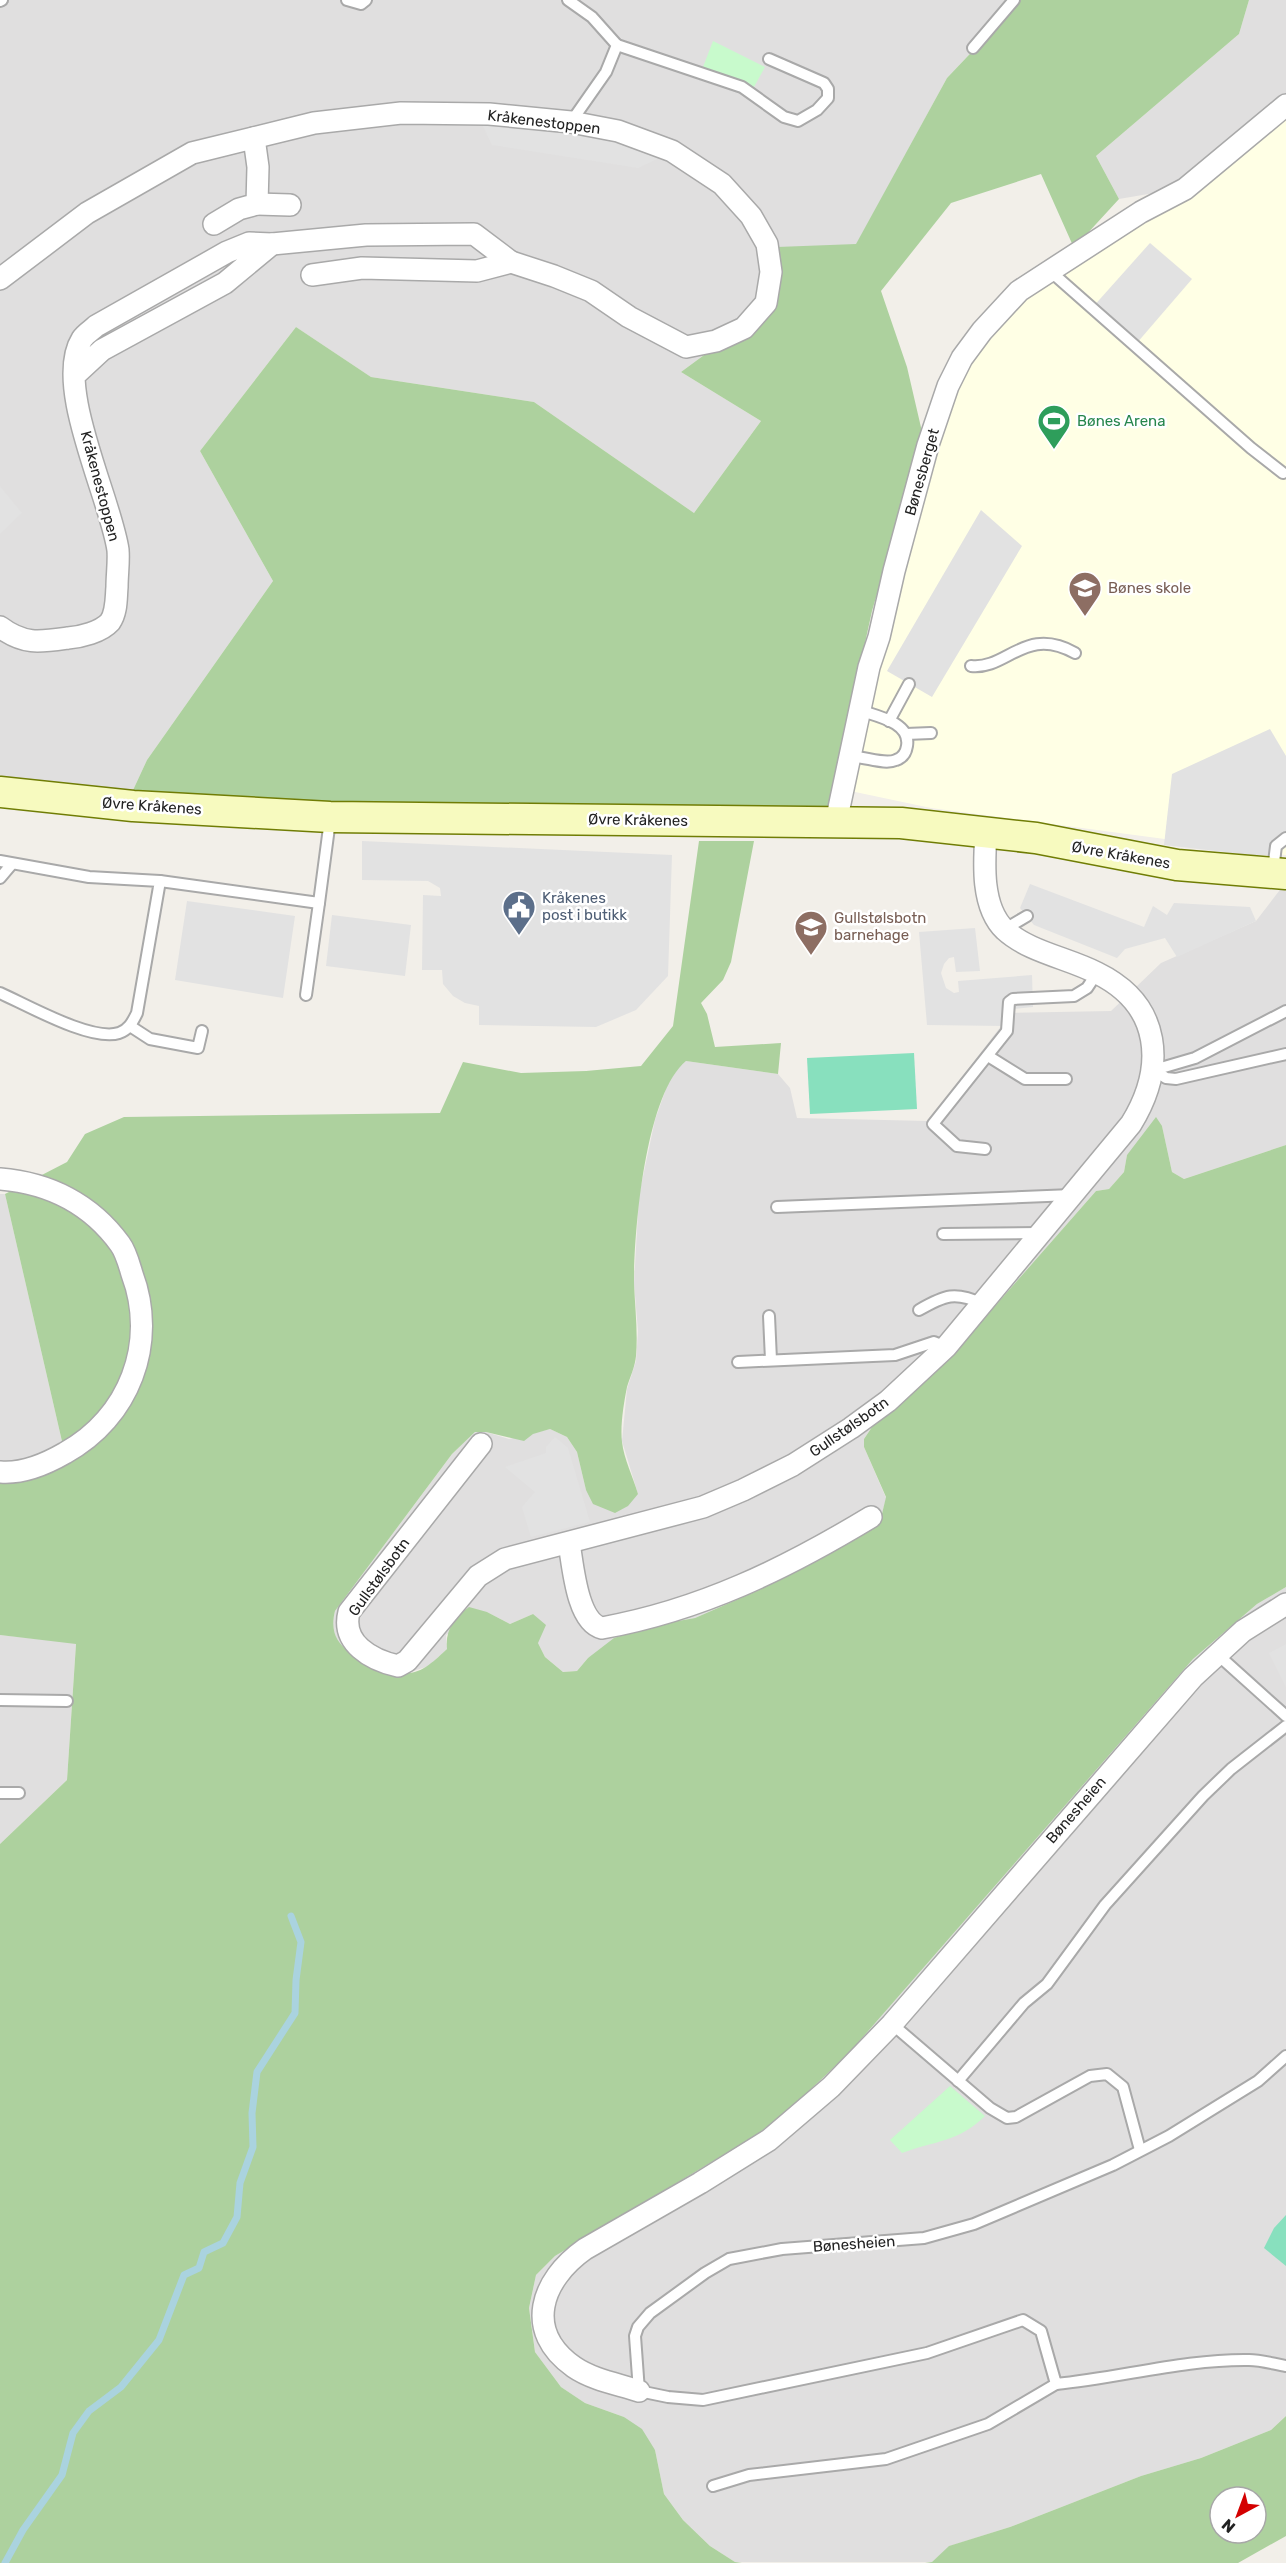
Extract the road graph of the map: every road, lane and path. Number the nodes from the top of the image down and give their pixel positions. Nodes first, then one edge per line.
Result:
1 (347, 0) edge
2 (366, 0) edge
3 (568, 0) edge
4 (1014, 0) edge
5 (617, 45) junction
6 (973, 48) dead end
7 (769, 59) dead end
8 (1286, 105) edge
9 (571, 122) junction
10 (254, 138) junction
11 (257, 204) junction
12 (290, 205) dead end
13 (214, 224) dead end
14 (511, 262) junction
15 (1049, 270) junction
16 (312, 275) dead end
17 (0, 279) edge
18 (1283, 473) dead end
19 (0, 627) edge
20 (1075, 653) dead end
21 (970, 666) dead end
22 (909, 684) dead end
23 (859, 710) junction
24 (889, 721) junction
25 (931, 733) dead end
26 (906, 734) junction
27 (848, 762) junction
28 (0, 792) edge
29 (330, 817) junction
30 (836, 822) junction
31 (986, 833) junction
32 (1286, 838) edge
33 (0, 861) edge
34 (11, 865) junction
35 (1279, 874) edge
36 (0, 878) edge
37 (160, 881) junction
38 (319, 903) junction
39 (1027, 916) dead end
40 (1005, 929) junction
41 (1097, 973) junction
42 (0, 993) edge
43 (306, 995) dead end
44 (1286, 1011) edge
45 (130, 1026) junction
46 (202, 1031) dead end
47 (1286, 1054) edge
48 (988, 1056) junction
49 (1154, 1070) junction
50 (1066, 1079) dead end
51 (985, 1149) dead end
52 (0, 1179) edge
53 (1072, 1195) junction
54 (777, 1207) dead end
55 (1040, 1233) junction
56 (943, 1234) dead end
57 (983, 1304) junction
58 (919, 1310) dead end
59 (769, 1316) dead end
60 (946, 1347) junction
61 (771, 1360) junction
62 (738, 1362) dead end
63 (481, 1444) dead end
64 (0, 1472) edge
65 (871, 1517) dead end
66 (568, 1543) junction
67 (1286, 1604) edge
68 (1217, 1653) junction
69 (0, 1700) edge
70 (68, 1701) dead end
71 (1286, 1716) edge
72 (1286, 1726) edge
73 (0, 1793) edge
74 (19, 1793) dead end
75 (892, 2024) junction
76 (1286, 2056) edge
77 (958, 2081) junction
78 (1140, 2151) junction
79 (1286, 2366) edge
80 (1056, 2384) junction
81 (639, 2391) junction
82 (713, 2486) dead end

1 - 2 lane
3 - 5 lane
4 - 6 lane
5 - 7 lane
5 - 9 lane
8 - 15 street, Bønesberget
9 - 10 street, Kråkenestoppen
9 - 14 street, Kråkenestoppen
10 - 11 street
10 - 17 street, Kråkenestoppen
11 - 12 street
11 - 13 street
14 - 16 street
14 - 19 street, Kråkenestoppen
15 - 18 lane
15 - 23 street, Bønesberget
20 - 21 lane
22 - 24 lane
23 - 24 lane
23 - 27 street, Bønesberget
24 - 26 lane
25 - 26 lane
26 - 27 lane
27 - 30 street, Bønesberget
28 - 29 main road, Øvre Kråkenes
29 - 30 main road, Øvre Kråkenes
29 - 38 lane
30 - 31 main road, Øvre Kråkenes
31 - 35 main road, Øvre Kråkenes
31 - 40 street, Gullstølsbotn
32 - 35 lane, Øvre Kråkenes
33 - 34 lane
34 - 36 lane
34 - 37 lane
37 - 38 lane
37 - 45 lane
38 - 43 lane
39 - 40 lane
40 - 41 street, Gullstølsbotn
41 - 48 lane
41 - 49 street, Gullstølsbotn
42 - 45 lane
44 - 49 lane
45 - 46 lane
47 - 49 lane
48 - 50 lane
48 - 51 lane
49 - 53 street, Gullstølsbotn
52 - 64 street
53 - 54 lane
53 - 55 street, Gullstølsbotn
55 - 56 lane
55 - 57 street, Gullstølsbotn
57 - 58 lane
57 - 60 street, Gullstølsbotn
59 - 61 lane
60 - 61 lane
60 - 66 street, Gullstølsbotn
61 - 62 lane
63 - 66 street, Gullstølsbotn
65 - 66 street
67 - 68 street, Bønesheien
68 - 71 lane
68 - 75 street, Bønesheien
69 - 70 lane
72 - 77 lane
73 - 74 lane
75 - 77 lane
75 - 81 street, Bønesheien
76 - 78 lane, Bønesheien
77 - 78 lane
78 - 81 lane, Bønesheien
79 - 80 lane
80 - 81 lane, Bønesheien
80 - 82 lane

